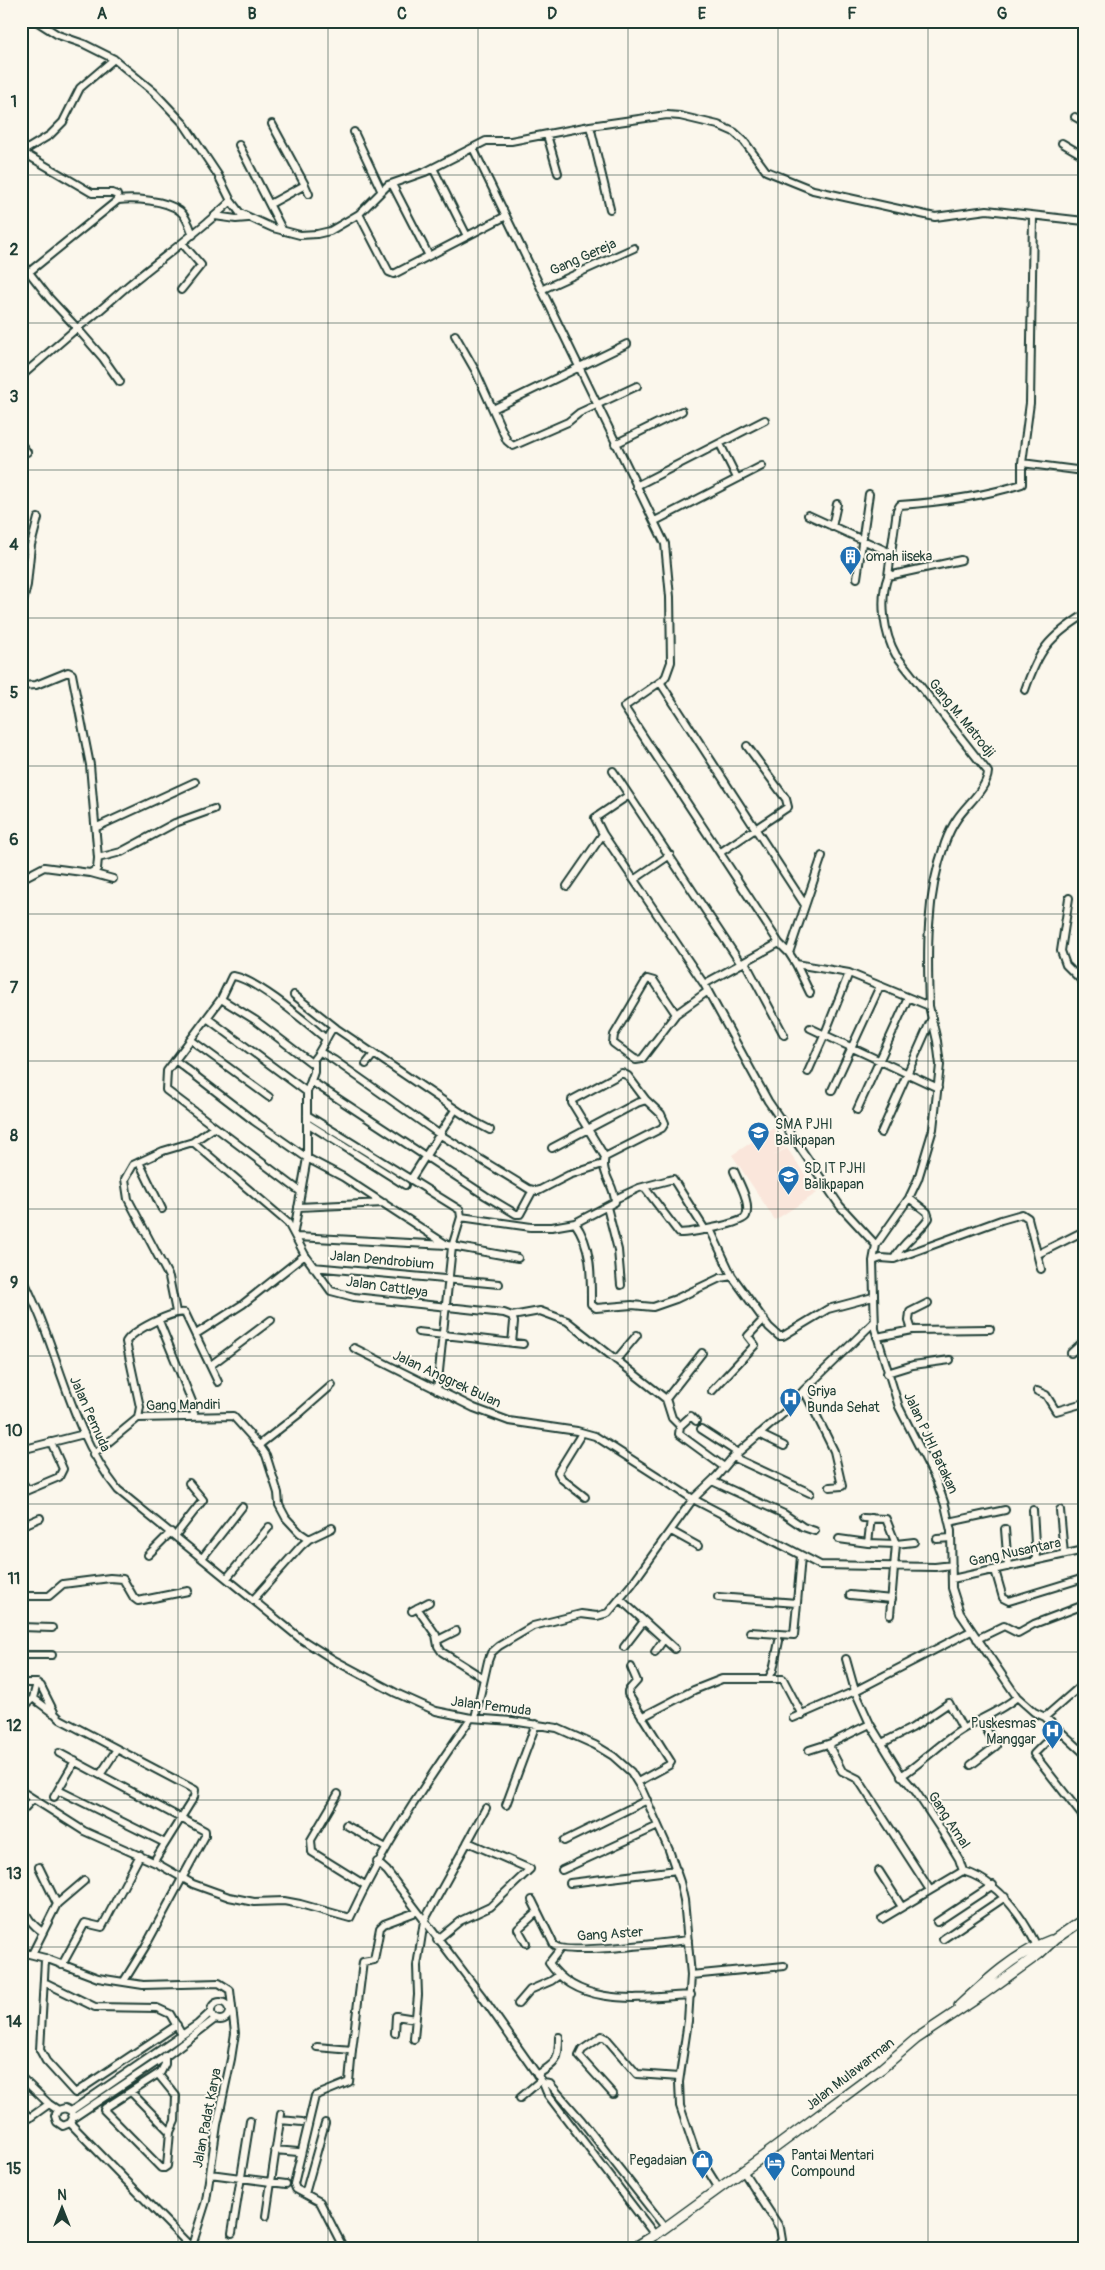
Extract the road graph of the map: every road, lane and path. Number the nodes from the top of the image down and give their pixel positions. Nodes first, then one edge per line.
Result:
1 (36, 21) edge
2 (114, 59) junction
3 (1075, 117) dead end
4 (1084, 122) edge
5 (272, 124) dead end
6 (590, 126) junction
7 (354, 132) dead end
8 (547, 136) junction
9 (1062, 143) dead end
10 (239, 144) dead end
11 (473, 148) junction
12 (1084, 156) edge
13 (434, 168) junction
14 (558, 173) dead end
15 (392, 184) junction
16 (305, 185) junction
17 (381, 190) junction
18 (309, 194) dead end
19 (118, 200) junction
20 (231, 201) junction
21 (270, 204) junction
22 (610, 209) dead end
23 (359, 214) junction
24 (215, 216) junction
25 (506, 216) junction
26 (1033, 216) junction
27 (250, 218) junction
28 (1084, 221) edge
29 (283, 231) junction
30 (193, 236) junction
31 (466, 236) junction
32 (182, 243) junction
33 (634, 248) dead end
34 (429, 256) junction
35 (21, 262) edge
36 (29, 272) junction
37 (542, 289) junction
38 (181, 290) dead end
39 (77, 328) junction
40 (455, 334) dead end
41 (627, 344) dead end
42 (578, 368) junction
43 (25, 373) dead end
44 (120, 382) dead end
45 (638, 386) dead end
46 (596, 405) junction
47 (493, 409) junction
48 (682, 411) dead end
49 (765, 420) dead end
50 (21, 444) edge
51 (615, 444) junction
52 (720, 444) junction
53 (27, 452) dead end
54 (1022, 463) junction
55 (762, 466) dead end
56 (1084, 471) edge
57 (737, 478) junction
58 (636, 486) junction
59 (870, 494) dead end
60 (838, 504) dead end
61 (808, 515) dead end
62 (38, 518) dead end
63 (655, 521) junction
64 (832, 527) junction
65 (861, 541) junction
66 (891, 553) junction
67 (962, 560) dead end
68 (888, 576) junction
69 (857, 578) dead end
70 (21, 610) edge
71 (1084, 615) edge
72 (660, 682) junction
73 (21, 686) edge
74 (1025, 690) dead end
75 (747, 746) dead end
76 (613, 771) dead end
77 (195, 782) dead end
78 (630, 795) junction
79 (214, 809) dead end
80 (97, 827) junction
81 (756, 829) junction
82 (604, 834) junction
83 (721, 852) junction
84 (670, 855) junction
85 (822, 856) dead end
86 (98, 858) junction
87 (90, 873) junction
88 (21, 879) edge
89 (113, 879) dead end
90 (635, 880) junction
91 (567, 886) dead end
92 (1069, 898) dead end
93 (805, 905) junction
94 (779, 943) junction
95 (789, 954) junction
96 (743, 963) junction
97 (796, 964) junction
98 (849, 973) junction
99 (1084, 983) edge
100 (704, 984) junction
101 (880, 986) junction
102 (708, 991) junction
103 (810, 992) dead end
104 (294, 995) dead end
105 (908, 998) junction
106 (221, 999) junction
107 (929, 1006) junction
108 (676, 1014) junction
109 (207, 1018) junction
110 (932, 1018) junction
111 (336, 1028) junction
112 (810, 1028) dead end
113 (784, 1035) dead end
114 (824, 1036) junction
115 (325, 1038) junction
116 (191, 1040) junction
117 (852, 1049) junction
118 (320, 1052) junction
119 (374, 1054) junction
120 (175, 1060) junction
121 (879, 1061) junction
122 (366, 1064) dead end
123 (314, 1065) junction
124 (808, 1072) dead end
125 (907, 1074) junction
126 (311, 1080) junction
127 (938, 1088) junction
128 (832, 1090) dead end
129 (307, 1092) junction
130 (269, 1097) dead end
131 (646, 1100) junction
132 (455, 1110) junction
133 (857, 1110) dead end
134 (307, 1115) junction
135 (307, 1123) junction
136 (215, 1127) junction
137 (588, 1129) junction
138 (490, 1130) dead end
139 (881, 1133) dead end
140 (439, 1134) junction
141 (193, 1142) junction
142 (552, 1148) dead end
143 (425, 1157) junction
144 (307, 1158) junction
145 (604, 1160) junction
146 (139, 1162) junction
147 (734, 1171) dead end
148 (411, 1179) junction
149 (405, 1185) dead end
150 (645, 1188) junction
151 (533, 1190) junction
152 (301, 1192) junction
153 (909, 1198) junction
154 (615, 1199) junction
155 (384, 1203) junction
156 (298, 1207) junction
157 (607, 1207) junction
158 (162, 1209) dead end
159 (461, 1217) junction
160 (575, 1223) junction
161 (707, 1228) junction
162 (1084, 1231) edge
163 (295, 1234) junction
164 (876, 1245) junction
165 (449, 1246) junction
166 (1038, 1254) junction
167 (305, 1255) junction
168 (518, 1258) dead end
169 (894, 1259) junction
170 (873, 1260) junction
171 (313, 1267) junction
172 (1041, 1269) dead end
173 (21, 1274) edge
174 (732, 1276) junction
175 (449, 1278) junction
176 (499, 1284) dead end
177 (621, 1285) dead end
178 (874, 1297) junction
179 (928, 1303) dead end
180 (446, 1306) junction
181 (176, 1312) junction
182 (512, 1316) junction
183 (764, 1319) junction
184 (271, 1320) dead end
185 (159, 1321) junction
186 (874, 1322) junction
187 (990, 1329) dead end
188 (912, 1330) junction
189 (418, 1332) dead end
190 (196, 1334) junction
191 (443, 1334) junction
192 (637, 1335) dead end
193 (877, 1337) junction
194 (1084, 1341) edge
195 (512, 1343) junction
196 (523, 1344) dead end
197 (354, 1348) dead end
198 (702, 1353) dead end
199 (1071, 1353) dead end
200 (616, 1360) junction
201 (950, 1360) dead end
202 (211, 1365) junction
203 (887, 1373) junction
204 (218, 1382) dead end
205 (332, 1385) dead end
206 (437, 1390) junction
207 (804, 1390) junction
208 (712, 1391) dead end
209 (1037, 1391) dead end
210 (666, 1399) junction
211 (1083, 1404) edge
212 (194, 1416) junction
213 (138, 1418) junction
214 (696, 1421) dead end
215 (680, 1426) junction
216 (701, 1429) dead end
217 (582, 1432) junction
218 (84, 1434) junction
219 (759, 1434) junction
220 (51, 1442) junction
221 (259, 1445) junction
222 (784, 1446) dead end
223 (21, 1450) edge
224 (93, 1455) junction
225 (735, 1455) junction
226 (724, 1467) junction
227 (21, 1481) edge
228 (712, 1481) junction
229 (188, 1483) dead end
230 (830, 1487) dead end
231 (25, 1492) edge
232 (810, 1493) dead end
233 (585, 1497) dead end
234 (693, 1500) junction
235 (242, 1507) dead end
236 (1005, 1510) dead end
237 (1033, 1510) dead end
238 (1060, 1510) dead end
239 (40, 1518) dead end
240 (949, 1522) junction
241 (21, 1526) edge
242 (269, 1527) dead end
243 (332, 1528) dead end
244 (1005, 1529) dead end
245 (815, 1531) dead end
246 (671, 1532) junction
247 (173, 1534) junction
248 (951, 1538) junction
249 (309, 1539) junction
250 (839, 1539) dead end
251 (937, 1540) dead end
252 (914, 1542) dead end
253 (868, 1543) junction
254 (896, 1544) junction
255 (698, 1546) dead end
256 (1084, 1550) edge
257 (1064, 1554) junction
258 (148, 1555) dead end
259 (801, 1556) junction
260 (203, 1557) junction
261 (1036, 1560) junction
262 (952, 1565) junction
263 (895, 1566) junction
264 (1008, 1566) junction
265 (995, 1570) junction
266 (227, 1578) junction
267 (1084, 1578) edge
268 (952, 1579) junction
269 (188, 1591) dead end
270 (850, 1595) dead end
271 (21, 1596) edge
272 (718, 1597) dead end
273 (620, 1599) junction
274 (892, 1599) junction
275 (252, 1600) junction
276 (428, 1602) dead end
277 (797, 1603) junction
278 (1084, 1605) edge
279 (890, 1615) dead end
280 (644, 1621) junction
281 (21, 1628) edge
282 (52, 1628) dead end
283 (456, 1630) dead end
284 (750, 1632) dead end
285 (971, 1632) junction
286 (664, 1639) junction
287 (977, 1639) junction
288 (438, 1640) junction
289 (780, 1641) dead end
290 (624, 1647) dead end
291 (675, 1650) dead end
292 (656, 1652) dead end
293 (21, 1655) edge
294 (52, 1655) dead end
295 (846, 1659) dead end
296 (631, 1667) dead end
297 (483, 1678) junction
298 (770, 1678) junction
299 (21, 1683) edge
300 (37, 1683) junction
301 (1084, 1683) edge
302 (855, 1691) junction
303 (1017, 1697) junction
304 (33, 1698) junction
305 (21, 1710) edge
306 (55, 1714) junction
307 (802, 1715) junction
308 (642, 1717) junction
309 (1045, 1717) junction
310 (473, 1718) junction
311 (793, 1718) dead end
312 (981, 1720) junction
313 (536, 1724) junction
314 (870, 1724) junction
315 (963, 1729) junction
316 (1058, 1730) junction
317 (831, 1742) junction
318 (882, 1743) junction
319 (117, 1749) junction
320 (809, 1750) dead end
321 (59, 1752) dead end
322 (1084, 1753) edge
323 (75, 1762) junction
324 (971, 1766) dead end
325 (100, 1775) junction
326 (901, 1776) junction
327 (638, 1782) junction
328 (58, 1790) junction
329 (21, 1791) edge
330 (338, 1794) dead end
331 (54, 1797) dead end
332 (33, 1799) junction
333 (647, 1800) junction
334 (506, 1805) dead end
335 (486, 1808) dead end
336 (21, 1812) edge
337 (182, 1818) junction
338 (1084, 1818) edge
339 (346, 1825) dead end
340 (658, 1826) junction
341 (564, 1841) dead end
342 (165, 1844) junction
343 (468, 1844) junction
344 (386, 1848) junction
345 (140, 1856) junction
346 (156, 1858) dead end
347 (377, 1862) junction
348 (39, 1867) dead end
349 (562, 1870) dead end
350 (677, 1870) junction
351 (879, 1871) dead end
352 (964, 1871) junction
353 (182, 1878) junction
354 (84, 1880) dead end
355 (570, 1883) dead end
356 (365, 1885) junction
357 (993, 1885) junction
358 (930, 1890) junction
359 (1005, 1897) junction
360 (532, 1900) dead end
361 (21, 1901) edge
362 (57, 1904) junction
363 (902, 1907) junction
364 (416, 1912) junction
365 (537, 1912) junction
366 (882, 1919) dead end
367 (1084, 1919) edge
368 (424, 1921) junction
369 (937, 1922) dead end
370 (43, 1932) junction
371 (943, 1939) dead end
372 (1055, 1939) junction
373 (437, 1940) junction
374 (688, 1940) junction
375 (526, 1943) dead end
376 (1037, 1946) junction
377 (560, 1949) junction
378 (21, 1952) edge
379 (32, 1954) junction
380 (45, 1960) dead end
381 (62, 1965) junction
382 (784, 1966) dead end
383 (1012, 1967) junction
384 (691, 1975) junction
385 (558, 1976) junction
386 (124, 1981) junction
387 (44, 1982) junction
388 (691, 1995) junction
389 (232, 2000) junction
390 (224, 2003) junction
391 (518, 2004) dead end
392 (210, 2012) junction
393 (230, 2015) junction
394 (214, 2019) junction
395 (415, 2019) junction
396 (177, 2025) junction
397 (395, 2033) dead end
398 (182, 2035) junction
399 (559, 2037) dead end
400 (414, 2039) dead end
401 (317, 2047) dead end
402 (352, 2050) junction
403 (166, 2056) junction
404 (158, 2074) junction
405 (21, 2077) edge
406 (679, 2077) junction
407 (540, 2079) junction
408 (131, 2092) junction
409 (613, 2094) dead end
410 (520, 2098) dead end
411 (49, 2104) junction
412 (21, 2109) edge
413 (58, 2110) junction
414 (71, 2117) junction
415 (30, 2118) junction
416 (250, 2121) dead end
417 (302, 2122) dead end
418 (21, 2124) edge
419 (325, 2124) dead end
420 (170, 2132) junction
421 (276, 2150) junction
422 (298, 2152) dead end
423 (742, 2171) junction
424 (210, 2174) junction
425 (241, 2179) junction
426 (270, 2183) junction
427 (286, 2184) dead end
428 (718, 2187) junction
429 (305, 2194) junction
430 (266, 2216) dead end
431 (665, 2227) junction
432 (232, 2233) dead end
433 (655, 2235) junction
434 (191, 2248) edge
435 (344, 2249) edge
436 (632, 2249) edge
437 (773, 2249) edge

1 - 2 street
2 - 19 street
2 - 20 street
3 - 4 street
5 - 16 street
6 - 8 street
6 - 22 street
6 - 26 street
7 - 17 street
8 - 11 street
8 - 14 street
9 - 12 street
10 - 21 street
11 - 13 street
11 - 25 street
13 - 15 street
13 - 31 street
15 - 17 street
15 - 34 street
16 - 18 street
16 - 21 street
17 - 23 street
19 - 30 street
19 - 36 street
20 - 24 street
20 - 27 street
21 - 29 street
23 - 29 street
23 - 34 street
24 - 27 street
24 - 30 street
25 - 31 street
25 - 37 street
26 - 28 street
26 - 54 street
27 - 29 street
30 - 32 street
31 - 34 street
32 - 38 street
32 - 39 street
33 - 37 street, Gang Gereja
35 - 36 street
36 - 39 street
37 - 42 street
39 - 43 street
39 - 44 street
40 - 47 street
41 - 42 street
42 - 46 street
42 - 47 street
45 - 46 street
46 - 47 street
46 - 51 street
48 - 51 street
49 - 52 street
50 - 53 street
51 - 58 street
52 - 57 street
52 - 58 street
54 - 56 street
54 - 66 street
55 - 57 street
57 - 63 street
58 - 63 street
59 - 65 street
60 - 64 street
61 - 64 street
62 - 70 street
63 - 72 street
64 - 65 street
65 - 66 street
65 - 69 street
66 - 68 street
67 - 68 street
68 - 107 street, Gang M. Matrodji
71 - 74 street
72 - 81 street
72 - 83 street
73 - 80 street
75 - 81 street
76 - 78 street
77 - 80 street
78 - 82 street
78 - 84 street
79 - 86 street
80 - 86 street
81 - 83 street
81 - 93 street
82 - 90 street
82 - 91 street
83 - 94 street
84 - 90 street
84 - 96 street
85 - 93 street
86 - 87 street
87 - 88 street
87 - 89 street
90 - 100 street
92 - 99 street
93 - 95 street
94 - 95 street
94 - 96 street
95 - 97 street
96 - 100 street
96 - 113 street
97 - 98 street
97 - 103 street
98 - 101 street
98 - 114 street
100 - 102 street
101 - 105 street
101 - 117 street
102 - 108 street
102 - 164 street
104 - 111 street
105 - 107 street
105 - 121 street
106 - 109 street
106 - 115 street
106 - 123 street
107 - 110 street
108 - 108 street
109 - 116 street
109 - 129 street
110 - 125 street
110 - 127 street
111 - 115 street
111 - 119 street
112 - 114 street
114 - 117 street
114 - 124 street
115 - 118 street
116 - 120 street
116 - 130 street
117 - 121 street
117 - 128 street
118 - 123 street
118 - 140 street
119 - 122 street
119 - 132 street
120 - 136 street
120 - 144 street
121 - 125 street
121 - 133 street
123 - 126 street
125 - 127 street
125 - 139 street
126 - 129 street
126 - 143 street
127 - 153 street
129 - 134 street
131 - 137 street
131 - 137 street
131 - 145 street
132 - 138 street
132 - 140 street
134 - 135 street
134 - 148 street
135 - 144 street
135 - 149 street
136 - 141 street
136 - 152 street
137 - 142 street
137 - 145 street
140 - 143 street
140 - 151 street
141 - 146 street
141 - 163 street
143 - 148 street
143 - 151 street
144 - 152 street
144 - 155 street
145 - 151 street
145 - 154 street
146 - 158 street
146 - 181 street
147 - 161 street
148 - 159 street
150 - 154 street
150 - 161 street
150 - 161 street
152 - 156 street
153 - 164 street
153 - 169 street
154 - 157 street
155 - 156 street
155 - 165 street
156 - 163 street
157 - 160 street
157 - 177 street
159 - 160 street
159 - 165 street
160 - 174 street
161 - 174 street
162 - 166 street
163 - 165 street
163 - 167 street
164 - 170 street, Jalan PJHI Batakan
165 - 168 street
165 - 175 street
166 - 169 street
166 - 172 street
167 - 171 street
167 - 190 street
169 - 170 street
170 - 178 street, Jalan PJHI Batakan
171 - 175 street, Jalan Dendrobium
171 - 180 street, Jalan Cattleya
173 - 218 street, Jalan Pemuda
174 - 183 street
175 - 176 street, Jalan Dendrobium
175 - 180 street
178 - 183 street
178 - 186 street, Jalan PJHI Batakan
179 - 188 street
180 - 182 street, Jalan Cattleya
180 - 191 street
181 - 185 street
181 - 190 street
182 - 195 street
182 - 200 street, Jalan Cattleya
183 - 208 street
184 - 202 street
185 - 212 street
185 - 213 street
186 - 193 street, Jalan PJHI Batakan
186 - 207 street
187 - 188 street
188 - 193 street
189 - 191 street
190 - 202 street
191 - 195 street
191 - 206 street
192 - 200 street
193 - 203 street, Jalan PJHI Batakan
194 - 199 street
195 - 196 street
197 - 206 street, Jalan Anggrek Bulan
198 - 210 street
200 - 210 street, Jalan Cattleya
201 - 203 street
202 - 204 street
203 - 240 street, Jalan PJHI Batakan
205 - 221 street
206 - 217 street, Jalan Anggrek Bulan
207 - 219 street
207 - 230 street
209 - 211 street
210 - 215 street
212 - 213 street, Gang Mandiri
212 - 221 street, Gang Mandiri
213 - 224 street, Gang Mandiri
214 - 215 street
215 - 226 street
216 - 225 street
217 - 233 street
217 - 234 street, Jalan Anggrek Bulan
218 - 220 street
218 - 224 street, Jalan Pemuda
219 - 222 street
219 - 225 street
220 - 223 street
220 - 231 street
221 - 249 street, Gang Mandiri
224 - 247 street, Jalan Pemuda
225 - 226 street
225 - 232 street
226 - 228 street
227 - 231 street
228 - 234 street
228 - 245 street
229 - 247 street
234 - 246 street
234 - 259 street, Jalan Anggrek Bulan
235 - 260 street
236 - 240 street
237 - 261 street
238 - 257 street
239 - 241 street
240 - 248 street, Jalan PJHI Batakan
242 - 266 street
243 - 249 street
244 - 264 street
246 - 255 street
246 - 273 street
247 - 258 street
247 - 260 street, Jalan Pemuda
248 - 251 street
248 - 262 street, Jalan PJHI Batakan
249 - 275 street
250 - 253 street
252 - 254 street
253 - 254 street
253 - 254 street
254 - 263 street
256 - 257 street, Gang Nusantara
257 - 261 street, Gang Nusantara
259 - 263 street, Jalan Anggrek Bulan
259 - 277 street
260 - 266 street, Jalan Pemuda
261 - 264 street, Gang Nusantara
262 - 263 street, Jalan Anggrek Bulan
262 - 268 street, Jalan PJHI Batakan
263 - 274 street
264 - 265 street, Gang Nusantara
265 - 267 street
265 - 268 street, Gang Nusantara
266 - 275 street, Jalan Pemuda
268 - 285 street, Jalan PJHI Batakan
269 - 271 street
270 - 274 street
272 - 277 street
273 - 280 street
273 - 297 street
274 - 279 street
275 - 310 street, Jalan Pemuda
276 - 288 street
277 - 284 street
278 - 287 street
280 - 286 street
280 - 290 street
281 - 282 street
283 - 288 street
285 - 287 street, Jalan PJHI Batakan
285 - 302 street
286 - 291 street
286 - 292 street
287 - 303 street, Jalan PJHI Batakan
288 - 297 street
289 - 298 street
293 - 294 street
295 - 302 street, Gang Amal
296 - 308 street
297 - 310 street
298 - 307 street
298 - 308 street
299 - 300 street
300 - 304 street
300 - 306 street
301 - 309 street
302 - 307 street
302 - 314 street, Gang Amal
303 - 309 street, Jalan PJHI Batakan
303 - 312 street
304 - 305 street
304 - 306 street
306 - 319 street
307 - 311 street
308 - 327 street
309 - 316 street, Jalan PJHI Batakan
310 - 313 street, Jalan Pemuda
310 - 344 street
312 - 315 street
312 - 324 street
313 - 327 street, Jalan Pemuda
313 - 334 street
314 - 317 street
314 - 318 street, Gang Amal
315 - 318 street
315 - 326 street
316 - 322 street, Jalan PJHI Batakan
316 - 338 street
317 - 320 street
317 - 358 street
318 - 326 street, Gang Amal
319 - 325 street
319 - 337 street
321 - 323 street
323 - 325 street
323 - 328 street
325 - 337 street
326 - 352 street, Gang Amal
327 - 333 street, Jalan Pemuda
328 - 331 street
328 - 342 street
329 - 332 street
330 - 356 street
332 - 336 street
332 - 345 street
333 - 340 street, Jalan Pemuda
333 - 341 street
335 - 343 street
337 - 342 street
337 - 353 street
339 - 344 street
340 - 349 street
340 - 350 street, Jalan Pemuda
342 - 346 street
343 - 368 street
343 - 373 street
344 - 347 street
345 - 353 street
345 - 381 street
347 - 356 street
347 - 364 street
348 - 362 street
350 - 355 street
350 - 374 street, Jalan Pemuda
351 - 363 street
352 - 357 street, Gang Amal
352 - 358 street
353 - 356 street
353 - 386 street
354 - 362 street
357 - 359 street, Gang Amal
357 - 369 street
358 - 363 street
359 - 371 street
359 - 376 street, Gang Amal
360 - 365 street, Gang Aster
361 - 370 street
362 - 370 street
363 - 366 street
364 - 368 street
364 - 402 street
365 - 375 street
365 - 377 street, Gang Aster
367 - 372 highway
368 - 373 street
368 - 395 street
370 - 379 street
372 - 376 highway
372 - 383 highway
373 - 407 street
374 - 377 street, Gang Aster
374 - 384 street, Jalan Pemuda
376 - 383 highway
377 - 385 street
378 - 379 street
379 - 381 street
380 - 387 street
381 - 386 street
382 - 384 street
383 - 423 highway, Jalan Mulawarman
384 - 388 street, Jalan Pemuda
385 - 388 street
385 - 391 street
386 - 389 street, Jalan Padat Karya
387 - 396 street
387 - 396 street
388 - 406 street, Jalan Pemuda
389 - 390 street
389 - 393 street, Jalan Padat Karya
390 - 392 street
390 - 393 street
392 - 394 street
392 - 398 street
393 - 394 street
393 - 424 street, Jalan Padat Karya
394 - 403 street
395 - 397 street
395 - 400 street
396 - 398 street
398 - 414 street
399 - 407 street
401 - 402 street
402 - 429 street
403 - 404 street
403 - 414 street
404 - 408 street
404 - 420 street
405 - 411 street
406 - 409 street
406 - 428 street, Jalan Pemuda
407 - 410 street
407 - 431 street
407 - 433 street
408 - 420 street
408 - 420 street
411 - 413 street
411 - 415 street
412 - 415 street
413 - 414 street
413 - 414 street
414 - 434 street
415 - 418 street
416 - 425 street
417 - 421 street
419 - 429 street
421 - 422 street
421 - 426 street
423 - 428 highway, Jalan Mulawarman
423 - 437 street
424 - 425 street
424 - 434 street, Jalan Padat Karya
425 - 426 street
425 - 432 street
426 - 427 street
426 - 430 street
428 - 431 highway, Jalan Mulawarman
429 - 435 street
431 - 433 highway, Jalan Mulawarman
433 - 436 highway, Jalan Mulawarman

